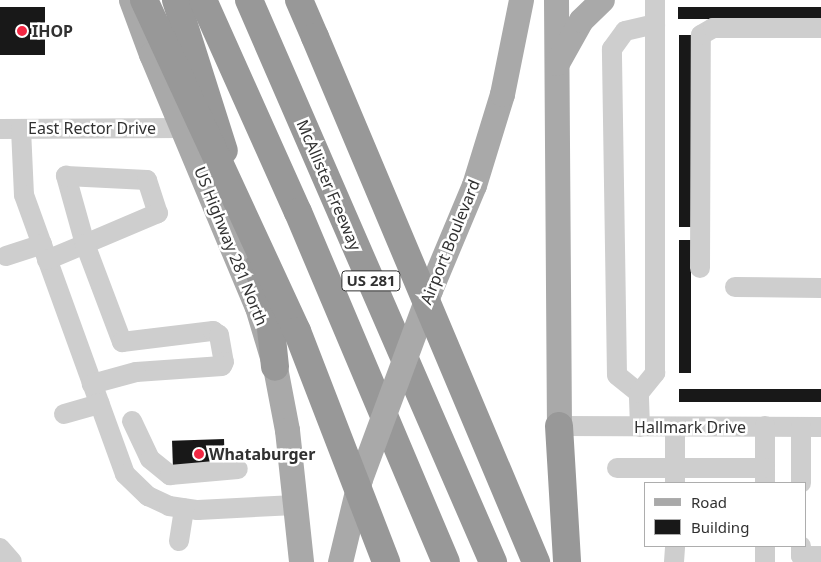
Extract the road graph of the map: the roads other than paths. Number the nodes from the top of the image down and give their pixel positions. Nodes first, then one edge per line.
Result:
1 (131, 0) edge
2 (144, 0) edge
3 (176, 0) edge
4 (203, 0) edge
5 (249, 0) edge
6 (299, 0) edge
7 (309, 0) edge
8 (521, 0) edge
9 (556, 0) edge
10 (602, 0) edge
11 (655, 0) edge
12 (655, 24) junction
13 (821, 28) edge
14 (315, 37) junction
15 (556, 65) junction
16 (183, 128) junction
17 (0, 129) edge
18 (21, 129) junction
19 (85, 244) junction
20 (44, 252) junction
21 (6, 256) dead end
22 (700, 268) dead end
23 (734, 287) dead end
24 (821, 288) edge
25 (122, 342) junction
26 (275, 367) junction
27 (129, 374) junction
28 (92, 384) junction
29 (639, 394) junction
30 (100, 404) junction
31 (64, 414) dead end
32 (132, 421) dead end
33 (559, 426) junction
34 (765, 426) junction
35 (640, 427) junction
36 (675, 427) junction
37 (811, 427) edge
38 (617, 468) dead end
39 (238, 470) dead end
40 (675, 476) edge
41 (765, 476) edge
42 (801, 482) edge
43 (295, 505) junction
44 (184, 508) junction
45 (179, 541) dead end
46 (674, 547) edge
47 (765, 547) edge
48 (801, 547) edge
49 (0, 548) edge
50 (821, 556) edge
51 (12, 562) edge
52 (300, 562) edge
53 (340, 562) edge
54 (386, 562) edge
55 (446, 562) edge
56 (493, 562) edge
57 (536, 562) edge
58 (567, 562) edge
59 (674, 562) edge
60 (765, 562) edge

1 - 16 main road, US Highway 281 North
2 - 54 highway, bridge
3 - 26 highway
4 - 55 highway, US 281
5 - 56 highway, McAllister Freeway / US 281
6 - 14 highway
7 - 14 highway
8 - 53 main road, Airport Boulevard, bridge
9 - 15 main road
10 - 15 main road
11 - 12 street
12 - 29 street
12 - 29 street
13 - 22 street
14 - 57 highway, bridge
15 - 33 main road
16 - 18 street, East Rector Drive
16 - 26 main road, US Highway 281 North
17 - 18 street, East Rector Drive
18 - 20 street
19 - 19 street
19 - 20 street
19 - 25 street
20 - 21 street
20 - 28 street
23 - 24 street
25 - 27 street
25 - 27 street
26 - 43 main road, US Highway 281 North
27 - 28 street
28 - 30 street
29 - 35 street
30 - 31 street
30 - 44 street
32 - 39 street
33 - 35 street, Hallmark Drive
33 - 58 highway
34 - 36 street, Hallmark Drive
34 - 37 street, Hallmark Drive
34 - 41 street
35 - 36 street, Hallmark Drive
36 - 40 street
37 - 42 street
38 - 40 street
40 - 41 street
43 - 44 street
43 - 52 main road, US Highway 281 North
44 - 45 street
46 - 59 street
47 - 60 street
48 - 50 street
49 - 51 street

